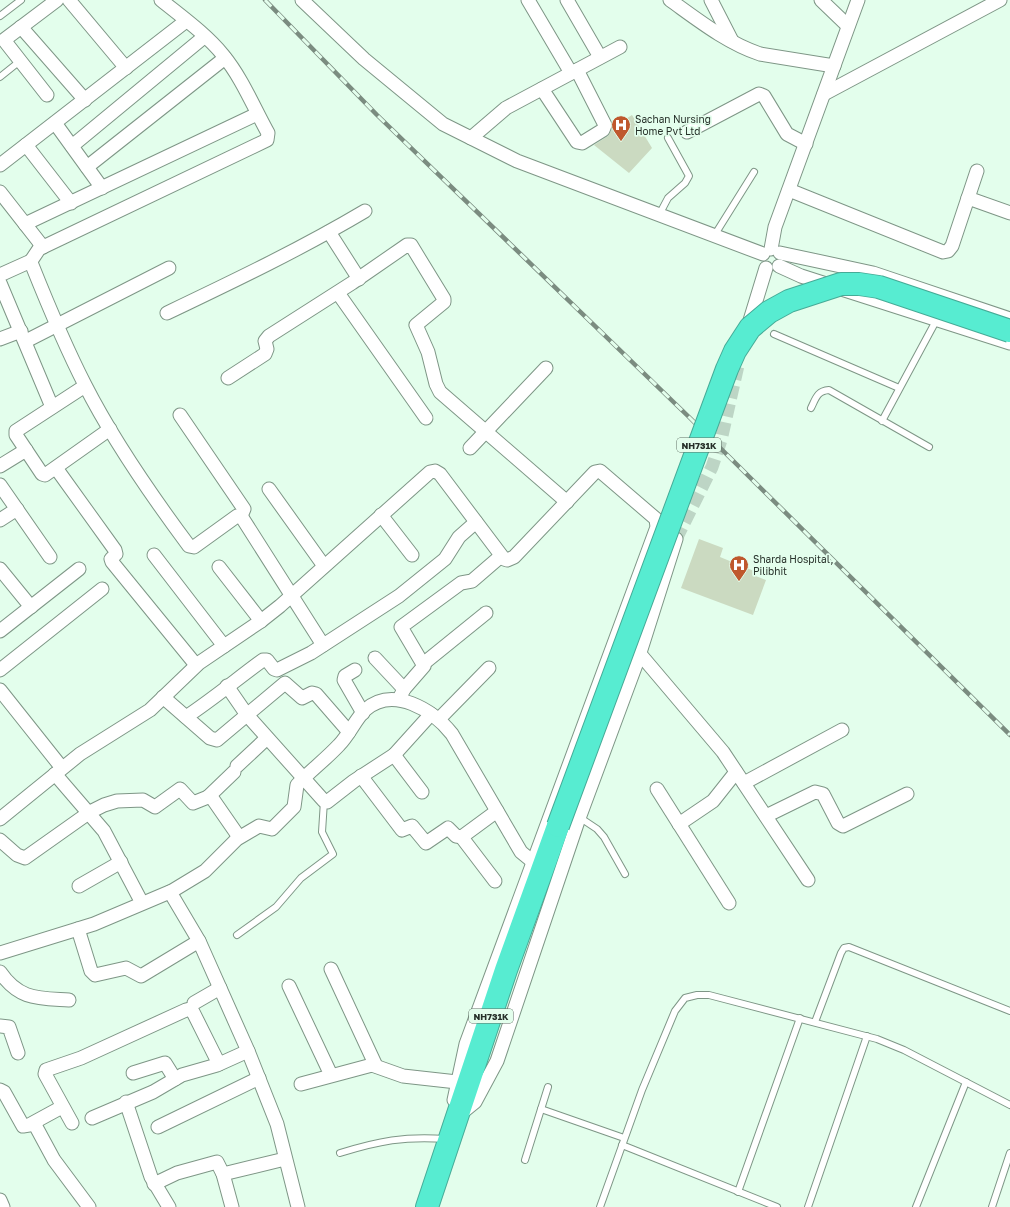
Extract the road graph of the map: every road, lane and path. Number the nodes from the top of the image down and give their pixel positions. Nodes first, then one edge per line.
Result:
1 (21, 0) edge
2 (57, 0) edge
3 (69, 0) edge
4 (161, 0) edge
5 (302, 0) edge
6 (528, 0) edge
7 (566, 0) edge
8 (670, 0) edge
9 (711, 0) edge
10 (821, 0) edge
11 (858, 0) edge
12 (1000, 0) edge
13 (0, 16) edge
14 (186, 21) junction
15 (848, 26) junction
16 (21, 27) junction
17 (204, 37) junction
18 (733, 43) junction
19 (620, 47) dead end
20 (225, 58) junction
21 (600, 58) junction
22 (20, 61) junction
23 (834, 66) junction
24 (126, 68) junction
25 (574, 71) junction
26 (0, 77) edge
27 (542, 89) junction
28 (824, 94) junction
29 (47, 95) dead end
30 (85, 100) junction
31 (258, 114) junction
32 (55, 123) junction
33 (687, 132) dead end
34 (471, 138) junction
35 (668, 138) dead end
36 (806, 144) junction
37 (26, 145) junction
38 (72, 146) junction
39 (0, 165) edge
40 (87, 167) junction
41 (977, 171) dead end
42 (754, 172) dead end
43 (102, 188) junction
44 (789, 190) junction
45 (0, 192) edge
46 (968, 198) junction
47 (71, 203) junction
48 (365, 212) dead end
49 (1010, 213) edge
50 (659, 215) junction
51 (25, 224) junction
52 (329, 232) junction
53 (714, 236) junction
54 (43, 247) junction
55 (771, 252) junction
56 (31, 260) junction
57 (773, 267) junction
58 (169, 268) dead end
59 (0, 275) edge
60 (359, 279) junction
61 (0, 283) edge
62 (338, 292) junction
63 (167, 313) dead end
64 (937, 319) junction
65 (1010, 319) edge
66 (57, 325) junction
67 (1010, 331) edge
68 (774, 334) dead end
69 (23, 336) junction
70 (0, 339) edge
71 (1010, 342) edge
72 (740, 352) tunnel mouth
73 (546, 368) dead end
74 (228, 378) dead end
75 (85, 386) junction
76 (899, 388) junction
77 (52, 407) junction
78 (811, 408) dead end
79 (180, 415) dead end
80 (426, 418) dead end
81 (882, 421) junction
82 (110, 429) junction
83 (487, 430) junction
84 (929, 447) dead end
85 (470, 448) dead end
86 (26, 450) junction
87 (0, 466) edge
88 (56, 468) junction
89 (0, 485) edge
90 (269, 489) dead end
91 (567, 502) junction
92 (17, 509) junction
93 (381, 515) junction
94 (241, 516) junction
95 (0, 520) edge
96 (476, 522) junction
97 (676, 539) tunnel mouth
98 (154, 555) dead end
99 (412, 555) dead end
100 (501, 556) junction
101 (50, 557) dead end
102 (324, 566) junction
103 (219, 567) dead end
104 (0, 569) edge
105 (79, 569) dead end
106 (102, 589) dead end
107 (292, 595) junction
108 (31, 607) junction
109 (486, 613) dead end
110 (261, 622) junction
111 (0, 631) edge
112 (323, 645) junction
113 (224, 646) junction
114 (640, 654) junction
115 (375, 658) dead end
116 (423, 664) junction
117 (196, 665) junction
118 (489, 668) dead end
119 (0, 670) edge
120 (355, 670) dead end
121 (226, 686) junction
122 (401, 694) junction
123 (2, 697) edge
124 (163, 697) junction
125 (363, 713) junction
126 (247, 715) junction
127 (186, 717) junction
128 (435, 717) junction
129 (842, 730) dead end
130 (349, 732) junction
131 (267, 738) junction
132 (394, 755) junction
133 (59, 771) junction
134 (361, 776) junction
135 (740, 777) junction
136 (304, 778) junction
137 (657, 789) dead end
138 (422, 792) dead end
139 (906, 794) dead end
140 (208, 797) junction
141 (324, 801) junction
142 (497, 810) junction
143 (90, 812) junction
144 (766, 816) junction
145 (579, 817) junction
146 (0, 819) edge
147 (679, 824) junction
148 (239, 837) junction
149 (463, 837) junction
150 (0, 840) edge
151 (532, 861) junction
152 (121, 862) junction
153 (625, 874) dead end
154 (808, 880) dead end
155 (495, 881) dead end
156 (79, 886) dead end
157 (170, 892) junction
158 (142, 903) junction
159 (729, 903) dead end
160 (78, 929) junction
161 (237, 935) dead end
162 (199, 941) junction
163 (0, 953) edge
164 (331, 969) dead end
165 (0, 972) edge
166 (289, 986) dead end
167 (220, 988) junction
168 (69, 1000) dead end
169 (194, 1003) dead end
170 (1010, 1011) edge
171 (800, 1018) junction
172 (815, 1022) junction
173 (0, 1026) edge
174 (867, 1036) junction
175 (248, 1051) junction
176 (18, 1053) dead end
177 (219, 1064) junction
178 (376, 1066) junction
179 (133, 1073) dead end
180 (331, 1075) junction
181 (259, 1078) junction
182 (175, 1079) junction
183 (457, 1082) junction
184 (966, 1082) junction
185 (301, 1084) dead end
186 (548, 1087) dead end
187 (1, 1089) edge
188 (126, 1102) junction
189 (1010, 1105) edge
190 (62, 1107) junction
191 (541, 1109) junction
192 (456, 1117) junction
193 (92, 1118) dead end
194 (34, 1123) junction
195 (72, 1123) dead end
196 (158, 1127) dead end
197 (624, 1138) junction
198 (449, 1139) junction
199 (622, 1145) junction
200 (340, 1153) dead end
201 (1010, 1153) edge
202 (286, 1159) junction
203 (525, 1160) dead end
204 (223, 1174) junction
205 (154, 1184) junction
206 (738, 1192) junction
207 (0, 1200) edge
208 (3, 1207) edge
209 (89, 1207) edge
210 (168, 1207) edge
211 (232, 1207) edge
212 (298, 1207) edge
213 (427, 1207) edge
214 (600, 1207) edge
215 (777, 1207) edge
216 (808, 1207) edge
217 (916, 1207) edge
218 (992, 1207) edge

1 - 13 lane
2 - 16 street
3 - 24 street
4 - 14 street
5 - 34 street
6 - 25 street
7 - 21 street
8 - 18 street
9 - 18 street
10 - 15 street
11 - 15 street
12 - 28 street
14 - 17 street
14 - 24 street
15 - 23 street
16 - 22 street
16 - 30 street
17 - 20 street
17 - 38 street
18 - 23 street
19 - 21 street
20 - 31 street
20 - 40 street
21 - 25 street
22 - 26 lane
22 - 29 street
23 - 28 street
24 - 30 street
25 - 27 street
25 - 27 street
27 - 34 street
28 - 36 street
30 - 32 street
31 - 43 street
31 - 54 street
32 - 37 street
32 - 38 street
33 - 36 street
34 - 50 street
35 - 50 lane
36 - 44 street
37 - 39 street
37 - 47 street
38 - 40 street
40 - 43 street
41 - 46 street
42 - 53 lane
43 - 47 street
44 - 46 street
44 - 55 street
45 - 51 street
46 - 49 street
47 - 51 street
48 - 52 street
50 - 53 street
51 - 54 street
52 - 60 street
52 - 63 street
53 - 55 street
54 - 56 street
55 - 57 street
55 - 57 street
55 - 65 street
56 - 59 street
56 - 66 street
57 - 64 street
57 - 72 street
58 - 66 street
60 - 62 street
60 - 83 street
61 - 69 street
62 - 74 street
62 - 80 street
64 - 71 street
64 - 76 lane
66 - 69 street
66 - 75 street
67 - 192 highway, NH731K, bridge
68 - 76 lane
69 - 70 street
69 - 77 street
73 - 83 street
75 - 77 street
75 - 82 street
76 - 81 lane
77 - 86 street
78 - 81 lane
79 - 94 street
81 - 84 lane
82 - 88 street
82 - 94 street
83 - 85 street
83 - 91 street
86 - 87 street
86 - 88 street
88 - 117 street
89 - 92 street
90 - 102 street
91 - 100 street
91 - 151 street
92 - 95 street
92 - 101 street
93 - 96 street
93 - 99 street
93 - 102 street
94 - 107 street
96 - 100 street
96 - 112 street
97 - 114 street
98 - 113 street
100 - 116 street
102 - 107 street
103 - 110 street
104 - 108 street
105 - 108 street
106 - 119 street
107 - 110 street
107 - 112 street
108 - 111 street
109 - 116 street
110 - 113 street
112 - 121 street
113 - 117 street
114 - 135 street
114 - 145 street
115 - 122 street
116 - 122 street
117 - 124 street
118 - 128 street
120 - 125 street
121 - 126 street
121 - 127 street
122 - 125 street
122 - 128 street
123 - 133 street
124 - 127 street
124 - 133 street
125 - 130 street
126 - 127 street
126 - 130 street
126 - 131 street
128 - 132 street
128 - 142 street
129 - 135 street
130 - 136 street
131 - 136 street
131 - 140 street
132 - 134 street
132 - 138 street
133 - 143 street
133 - 146 street
134 - 141 street
134 - 149 street
135 - 144 street
135 - 147 street
136 - 141 street
136 - 148 street
137 - 147 street
139 - 144 street
140 - 143 street
140 - 148 street
141 - 161 lane
142 - 149 street
142 - 151 street
143 - 150 street
143 - 152 street
144 - 154 street
145 - 153 lane
145 - 192 street
147 - 159 street
148 - 157 street
149 - 155 street
151 - 183 street
152 - 156 street
152 - 158 street
157 - 158 street
157 - 162 street
158 - 160 street
160 - 162 street
160 - 163 street
162 - 167 street
164 - 178 street
165 - 168 street
166 - 180 street
167 - 169 street
167 - 175 street
170 - 172 lane
171 - 172 lane
171 - 197 lane
171 - 206 lane
172 - 174 lane
173 - 176 street
174 - 184 lane
174 - 216 lane
175 - 177 street
175 - 181 street
177 - 182 street
177 - 190 street
178 - 180 street
178 - 183 street
179 - 182 street
180 - 185 street
181 - 196 street
181 - 202 street
182 - 188 street
183 - 192 street
184 - 189 lane
184 - 217 lane
186 - 191 lane
187 - 194 street
188 - 193 street
188 - 205 street
190 - 194 street
190 - 195 street
191 - 197 lane
191 - 203 lane
192 - 198 highway, NH731K
194 - 209 street
197 - 199 lane
198 - 200 lane
198 - 213 highway, NH731K
199 - 206 lane
199 - 214 lane
201 - 218 lane
202 - 204 street
202 - 212 street
204 - 205 street
204 - 211 street
205 - 210 street
206 - 215 lane
207 - 208 street

